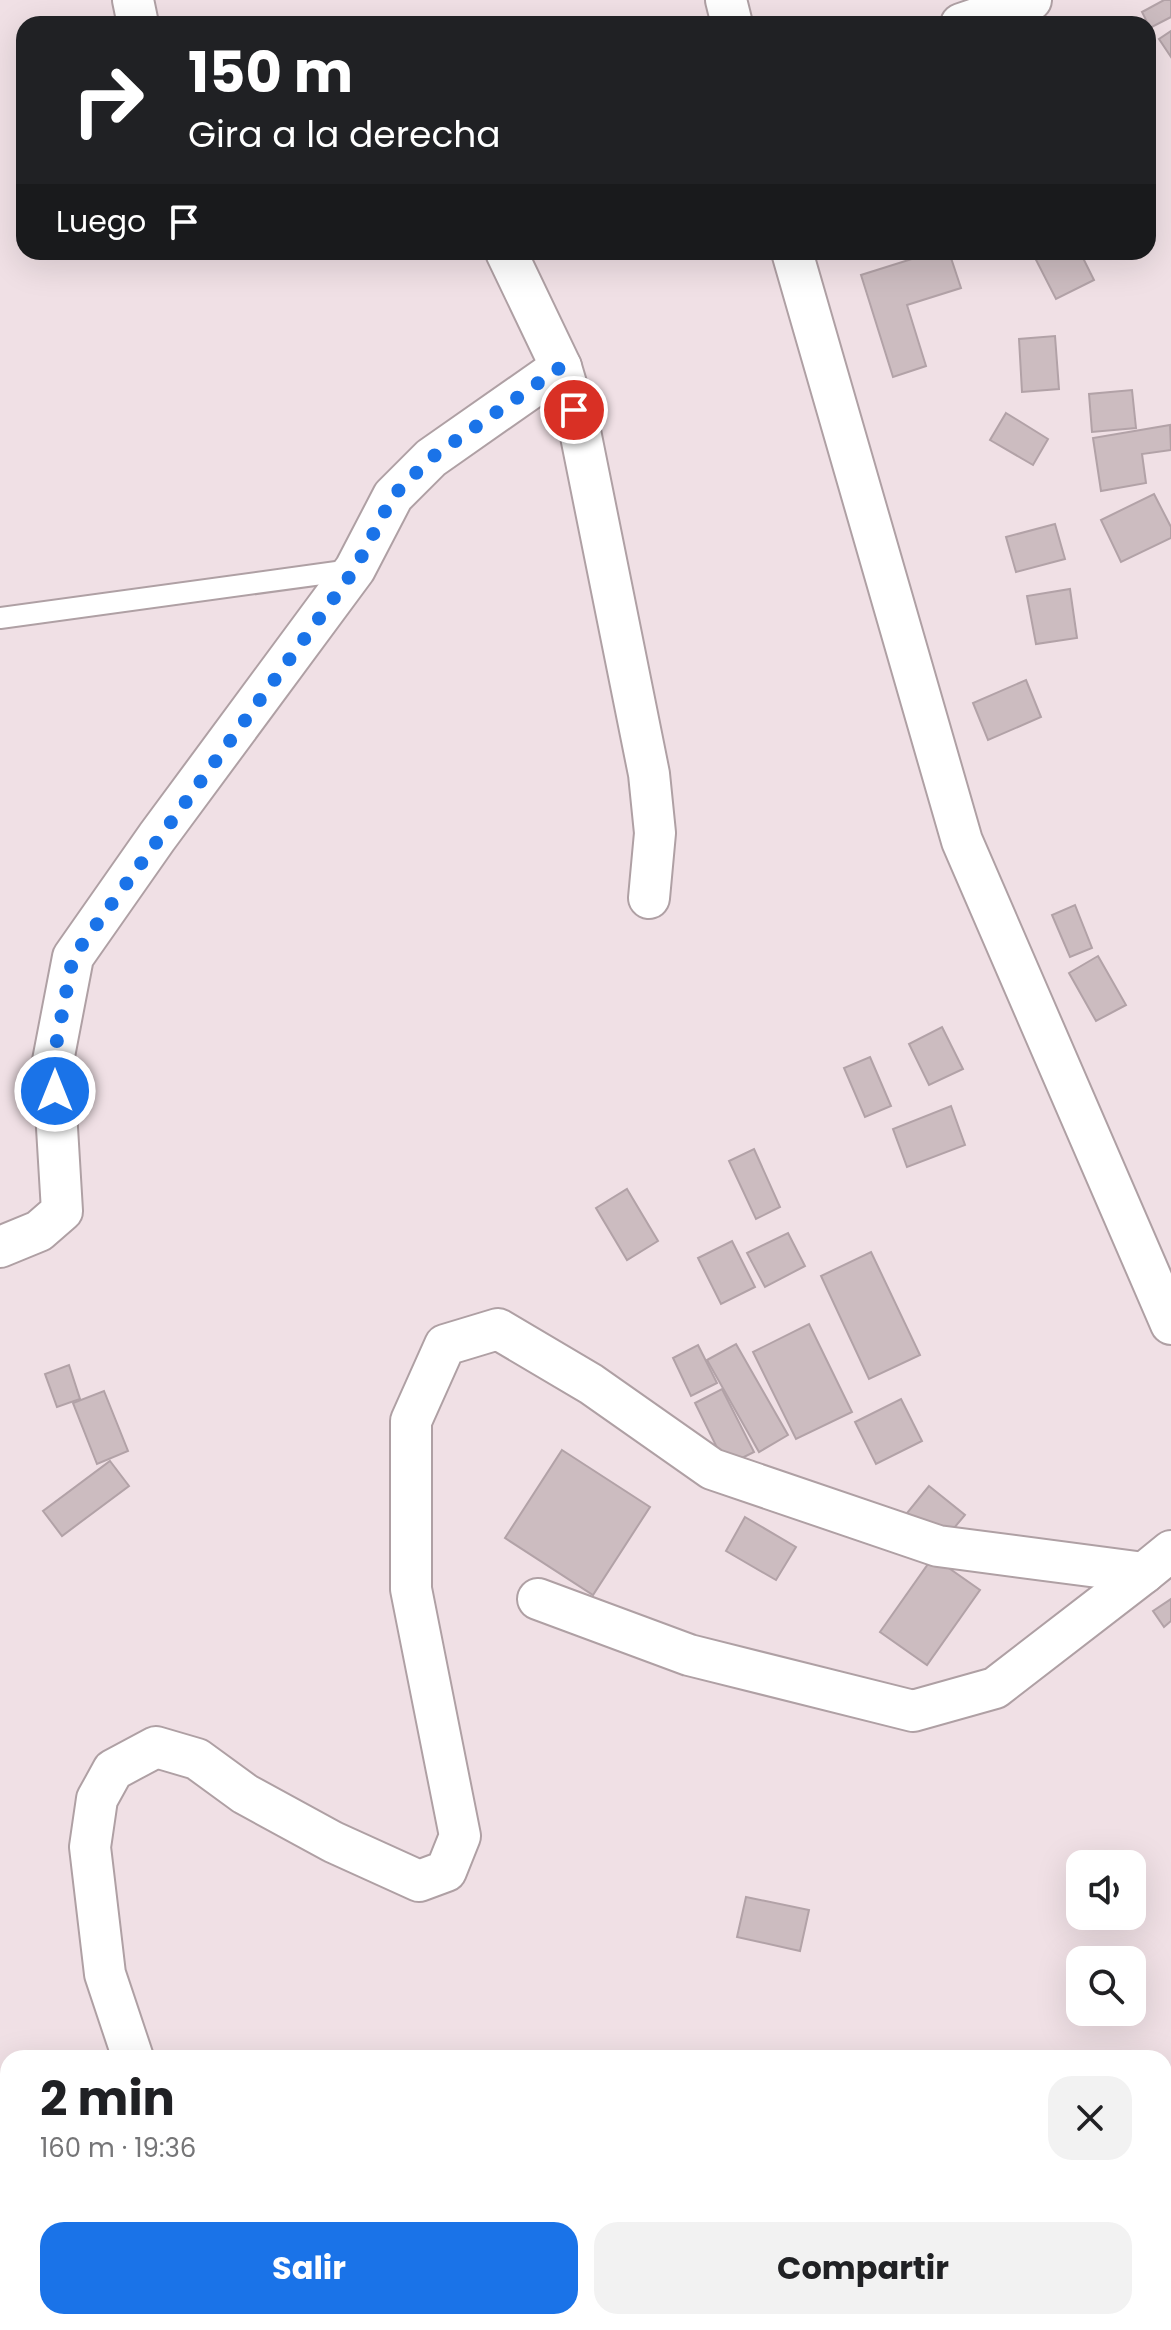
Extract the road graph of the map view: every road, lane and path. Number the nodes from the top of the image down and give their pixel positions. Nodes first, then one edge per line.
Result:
1 (1031, 0) edge
2 (984, 16) edge
3 (510, 260) edge
4 (794, 260) edge
5 (561, 367) junction
6 (355, 569) junction
7 (0, 618) edge
8 (649, 898) dead end
9 (0, 1247) edge
10 (1171, 1324) edge
11 (1158, 1562) edge
12 (538, 1599) dead end
13 (130, 2050) edge

1 - 2 street
3 - 5 street
4 - 10 street
5 - 6 street
5 - 8 street
6 - 7 lane
6 - 9 street
11 - 12 street
11 - 13 street

